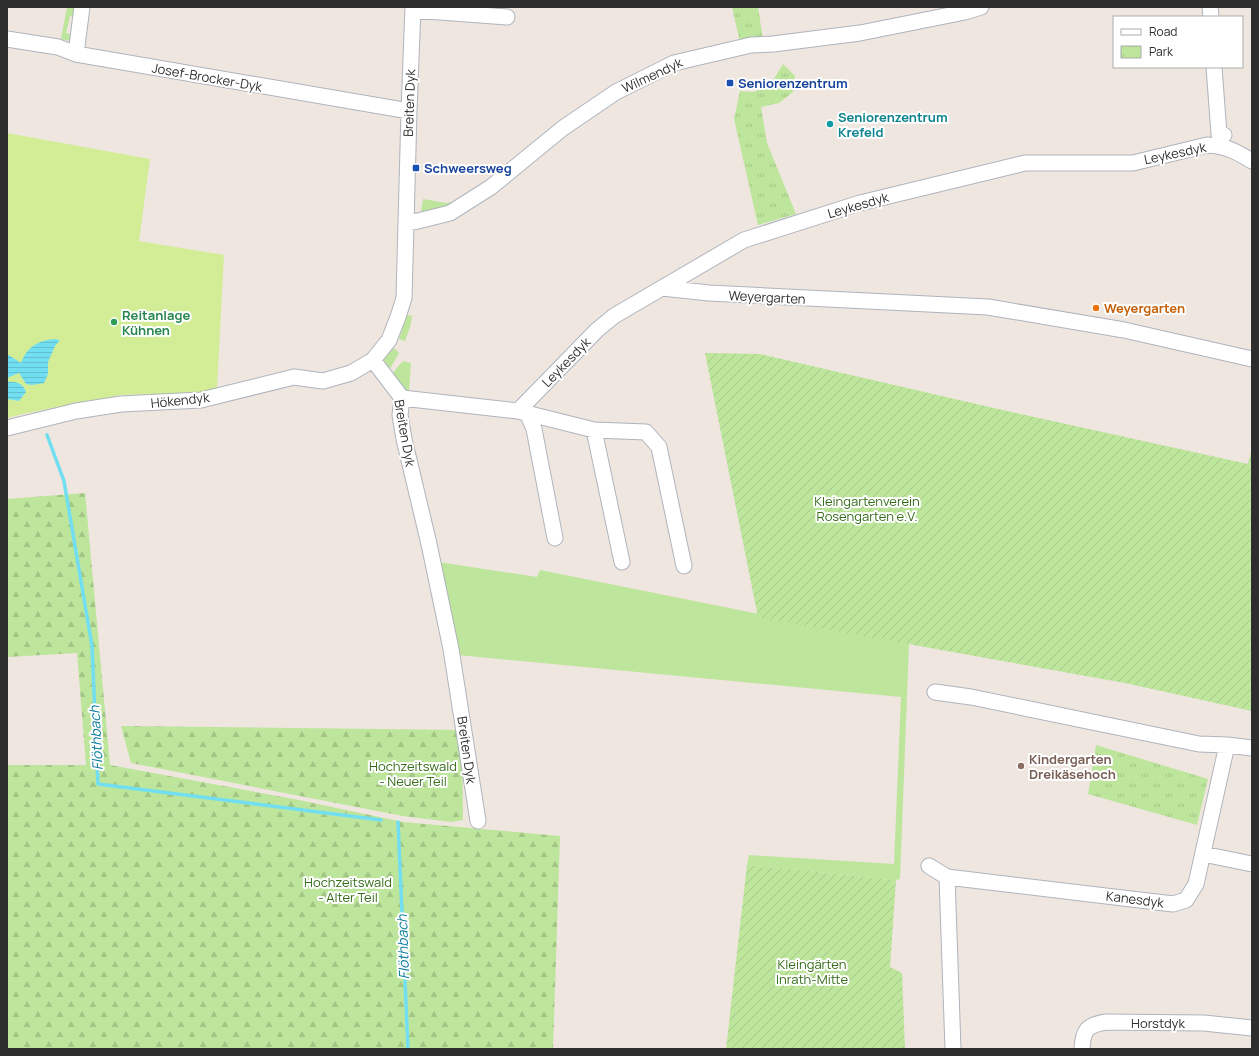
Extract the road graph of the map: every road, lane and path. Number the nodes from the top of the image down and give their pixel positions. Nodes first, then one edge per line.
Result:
1 (82, 7) edge
2 (981, 7) edge
3 (413, 9) edge
4 (964, 10) edge
5 (506, 17) dead end
6 (7, 39) edge
7 (76, 54) junction
8 (1214, 68) edge
9 (409, 111) junction
10 (1224, 135) dead end
11 (1252, 161) edge
12 (406, 223) junction
13 (662, 288) junction
14 (1252, 359) edge
15 (373, 360) junction
16 (402, 398) junction
17 (523, 413) junction
18 (7, 428) edge
19 (594, 430) junction
20 (555, 538) dead end
21 (622, 562) dead end
22 (684, 566) dead end
23 (935, 692) dead end
24 (1227, 745) junction
25 (1252, 748) edge
26 (478, 821) dead end
27 (1203, 854) junction
28 (1252, 864) edge
29 (929, 866) dead end
30 (947, 877) junction
31 (1252, 1028) edge
32 (953, 1049) edge
33 (1082, 1049) edge

1 - 7 street
2 - 4 street, Wilmendyk
3 - 5 street
3 - 9 street, Breiten Dyk
4 - 12 street, Wilmendyk
6 - 7 street, Josef-Brocker-Dyk
7 - 9 street, Josef-Brocker-Dyk
8 - 10 street
9 - 12 street, Breiten Dyk
11 - 13 street, Leykesdyk
12 - 15 street, Breiten Dyk
13 - 14 street, Weyergarten
13 - 17 street, Leykesdyk
15 - 16 street, Breiten Dyk
15 - 18 street, Hökendyk
16 - 17 street
16 - 26 street, Breiten Dyk
17 - 19 street
17 - 20 street
19 - 21 street
19 - 22 street
23 - 24 street
24 - 25 street
24 - 27 street, Kanesdyk
27 - 28 street
27 - 30 street, Kanesdyk
29 - 30 street, Kanesdyk
30 - 32 street
31 - 33 street, Horstdyk

